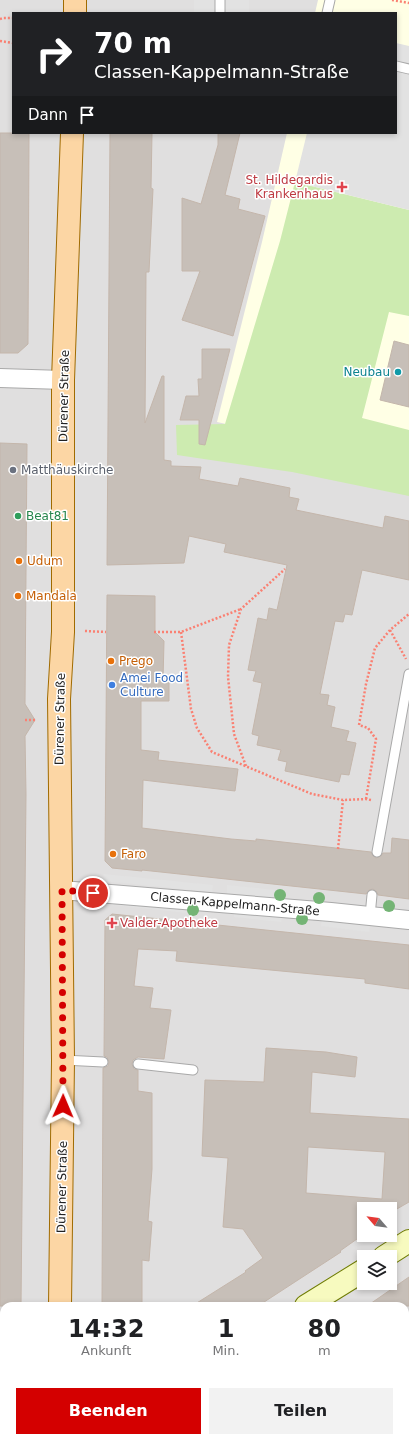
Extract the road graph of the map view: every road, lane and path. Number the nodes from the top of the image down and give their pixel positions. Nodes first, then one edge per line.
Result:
1 (75, 0) edge
2 (220, 0) edge
3 (330, 0) edge
4 (392, 0) edge
5 (409, 3) edge
6 (75, 12) edge
7 (220, 12) edge
8 (327, 12) edge
9 (12, 18) edge
10 (0, 19) edge
11 (0, 41) edge
12 (12, 43) edge
13 (397, 66) edge
14 (409, 69) edge
15 (72, 134) edge
16 (0, 378) edge
17 (63, 380) junction
18 (286, 569) dead end
19 (241, 609) junction
20 (409, 614) edge
21 (390, 630) junction
22 (154, 632) dead end
23 (181, 632) junction
24 (409, 664) edge
25 (409, 674) edge
26 (25, 720) dead end
27 (35, 720) dead end
28 (246, 767) junction
29 (366, 799) junction
30 (343, 800) junction
31 (385, 804) junction
32 (338, 849) dead end
33 (377, 852) dead end
34 (62, 890) junction
35 (372, 895) dead end
36 (370, 916) junction
37 (409, 920) edge
38 (63, 1060) junction
39 (103, 1062) dead end
40 (138, 1064) dead end
41 (193, 1070) dead end
42 (409, 1241) edge
43 (395, 1250) edge
44 (357, 1274) edge
45 (60, 1302) edge
46 (312, 1302) edge

1 - 6 main road
2 - 7 lane
3 - 8 lane
4 - 5 path
9 - 10 path
11 - 12 path
13 - 14 lane
15 - 17 main road, Dürener Straße
16 - 17 street
17 - 34 main road, Dürener Straße
18 - 19 path
19 - 23 path
19 - 28 path
20 - 21 path
21 - 24 path
21 - 29 path
22 - 23 path
23 - 28 path
25 - 31 lane
26 - 27 path
28 - 30 path
29 - 30 path
29 - 31 path
30 - 32 path
31 - 33 lane
34 - 36 street, Classen-Kappelmann-Straße
34 - 38 main road, Dürener Straße
35 - 36 lane
36 - 37 street, Classen-Kappelmann-Straße
38 - 39 lane
38 - 45 main road, Dürener Straße
40 - 41 lane
42 - 43 street
44 - 46 street

